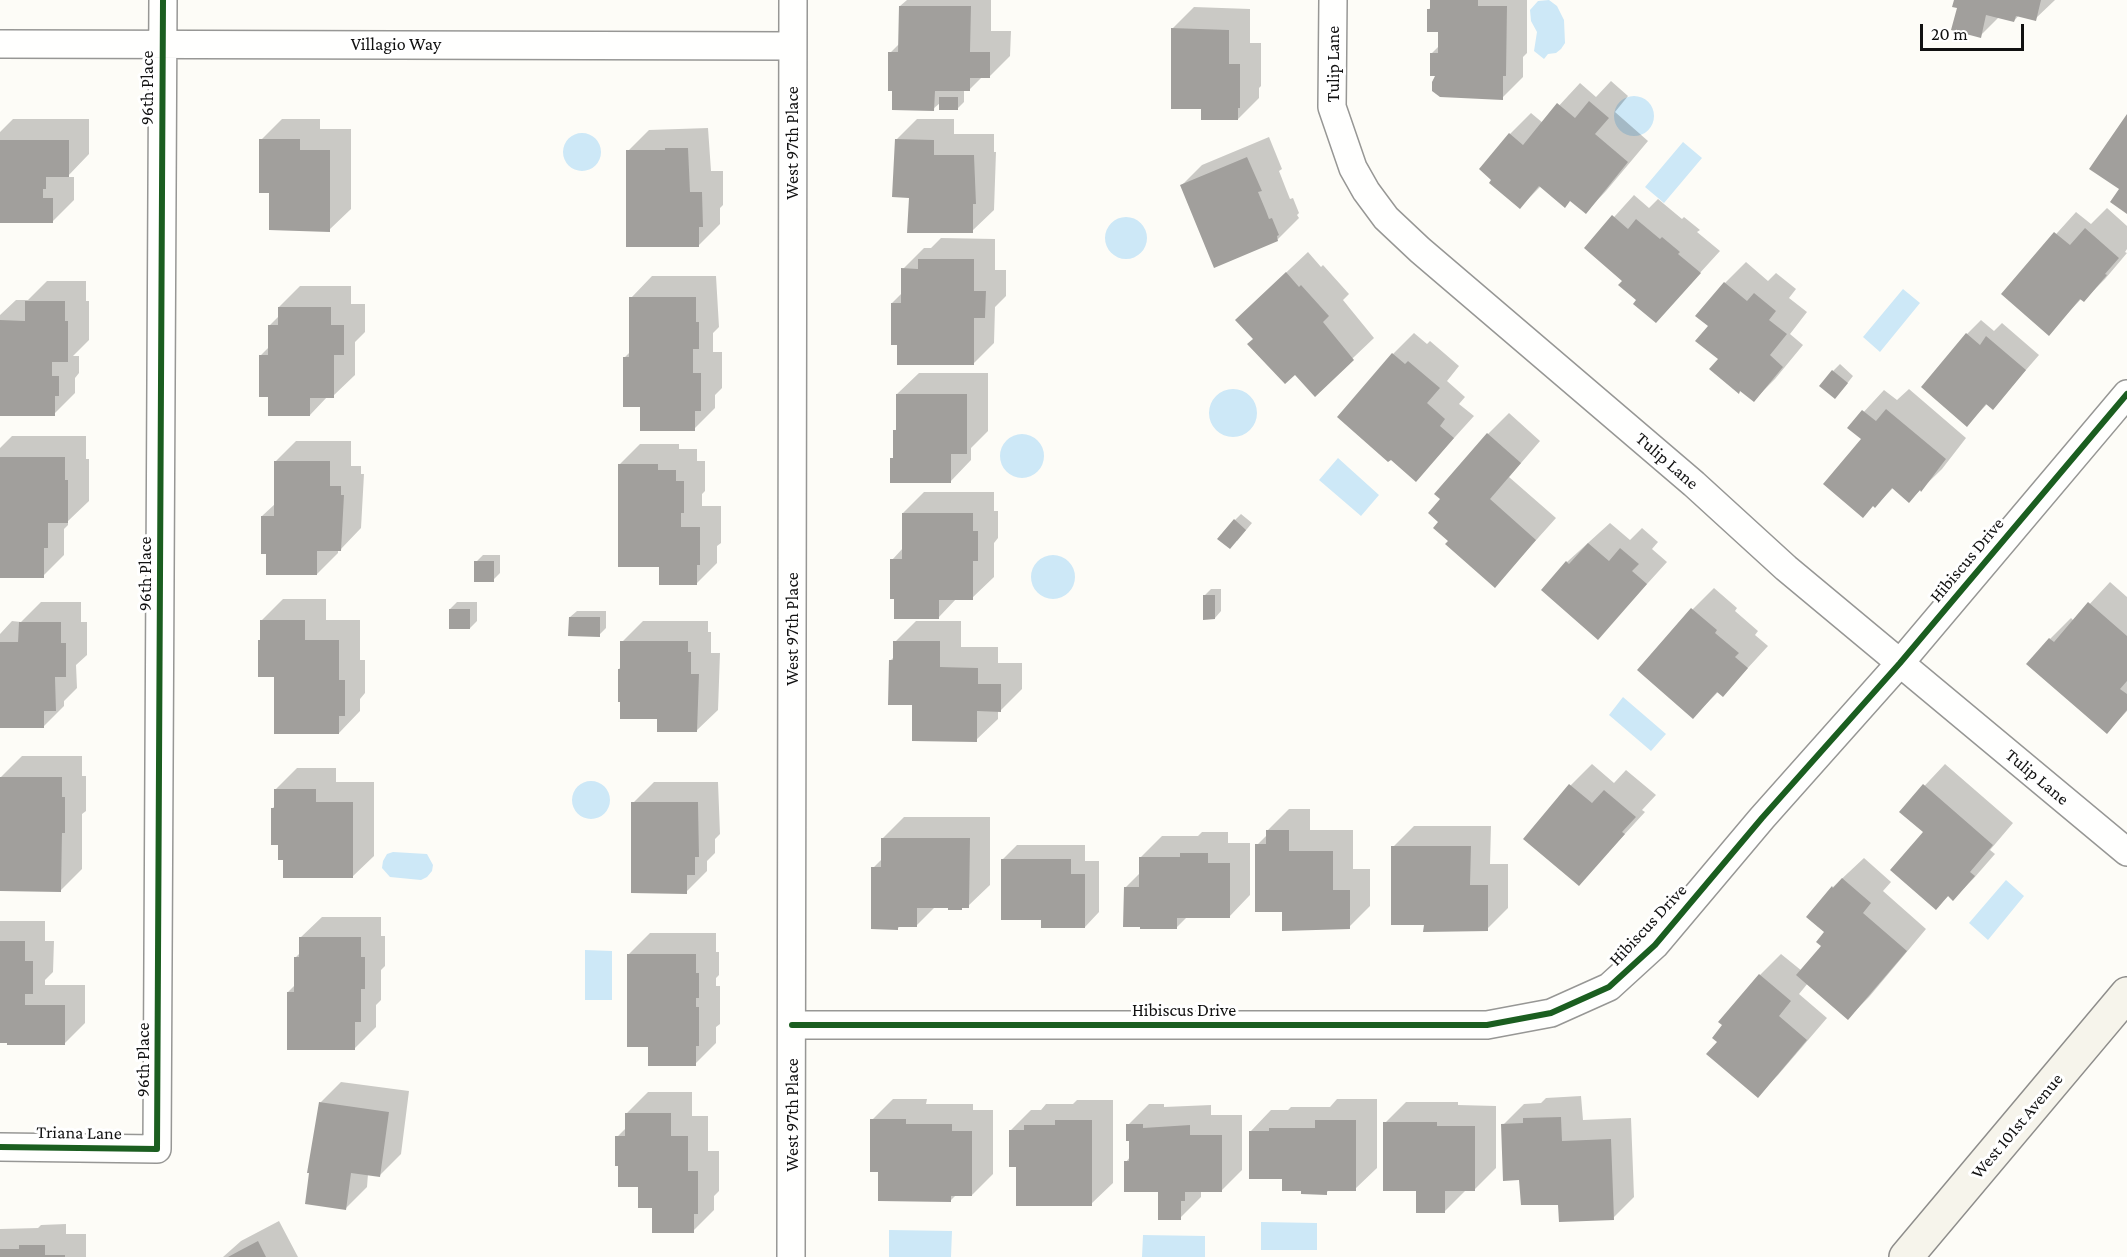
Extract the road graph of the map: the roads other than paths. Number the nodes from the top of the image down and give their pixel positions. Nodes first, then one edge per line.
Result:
1 (163, 0) edge
2 (793, 0) edge
3 (1333, 0) edge
4 (163, 43) junction
5 (0, 44) edge
6 (792, 46) junction
7 (2127, 394) edge
8 (1900, 663) junction
9 (2127, 852) edge
10 (2127, 994) edge
11 (792, 1024) junction
12 (0, 1147) edge
13 (157, 1149) joint
14 (791, 1257) edge
15 (1906, 1257) edge

1 - 4 street, 96th Place
2 - 6 street, West 97th Place
3 - 8 street, Tulip Lane
4 - 5 street, Villagio Way
4 - 6 street, Villagio Way
4 - 13 street, 96th Place
6 - 11 street, West 97th Place
7 - 8 street, Hibiscus Drive
8 - 9 street, Tulip Lane
8 - 11 street, Hibiscus Drive
10 - 15 street, West 101st Avenue
11 - 14 street, West 97th Place
12 - 13 street, Triana Lane

